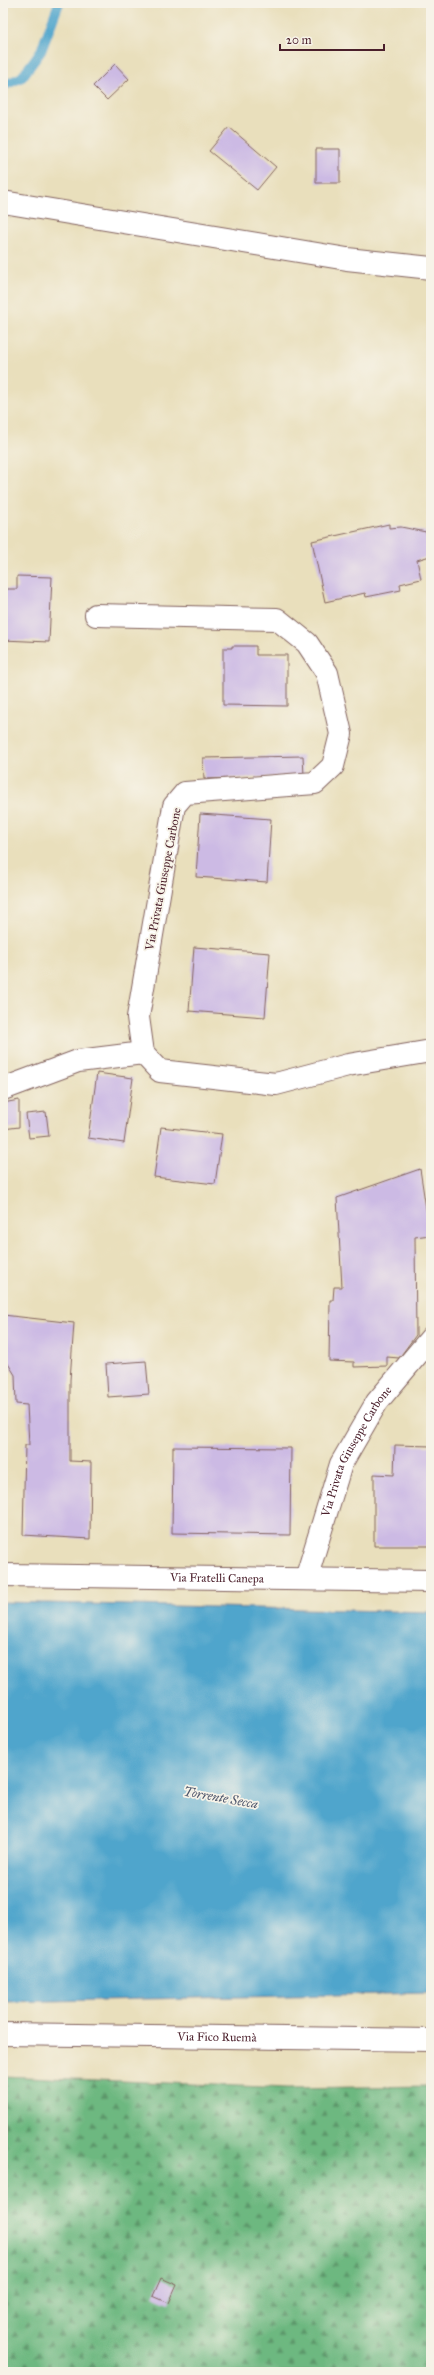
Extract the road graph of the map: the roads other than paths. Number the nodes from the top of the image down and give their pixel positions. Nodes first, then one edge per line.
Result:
1 (3, 202) edge
2 (431, 268) edge
3 (96, 615) dead end
4 (431, 1051) edge
5 (143, 1053) junction
6 (3, 1089) edge
7 (431, 1338) edge
8 (3, 1575) edge
9 (306, 1579) junction
10 (431, 1581) edge
11 (3, 2034) edge
12 (431, 2040) edge

1 - 2 main road
3 - 5 main road, Via Privata Giuseppe Carbone
4 - 5 main road
5 - 6 main road
7 - 9 main road, Via Privata Giuseppe Carbone
8 - 9 main road, Via Fratelli Canepa
9 - 10 main road, Via Fratelli Canepa
11 - 12 main road, Via Fico Ruemà

